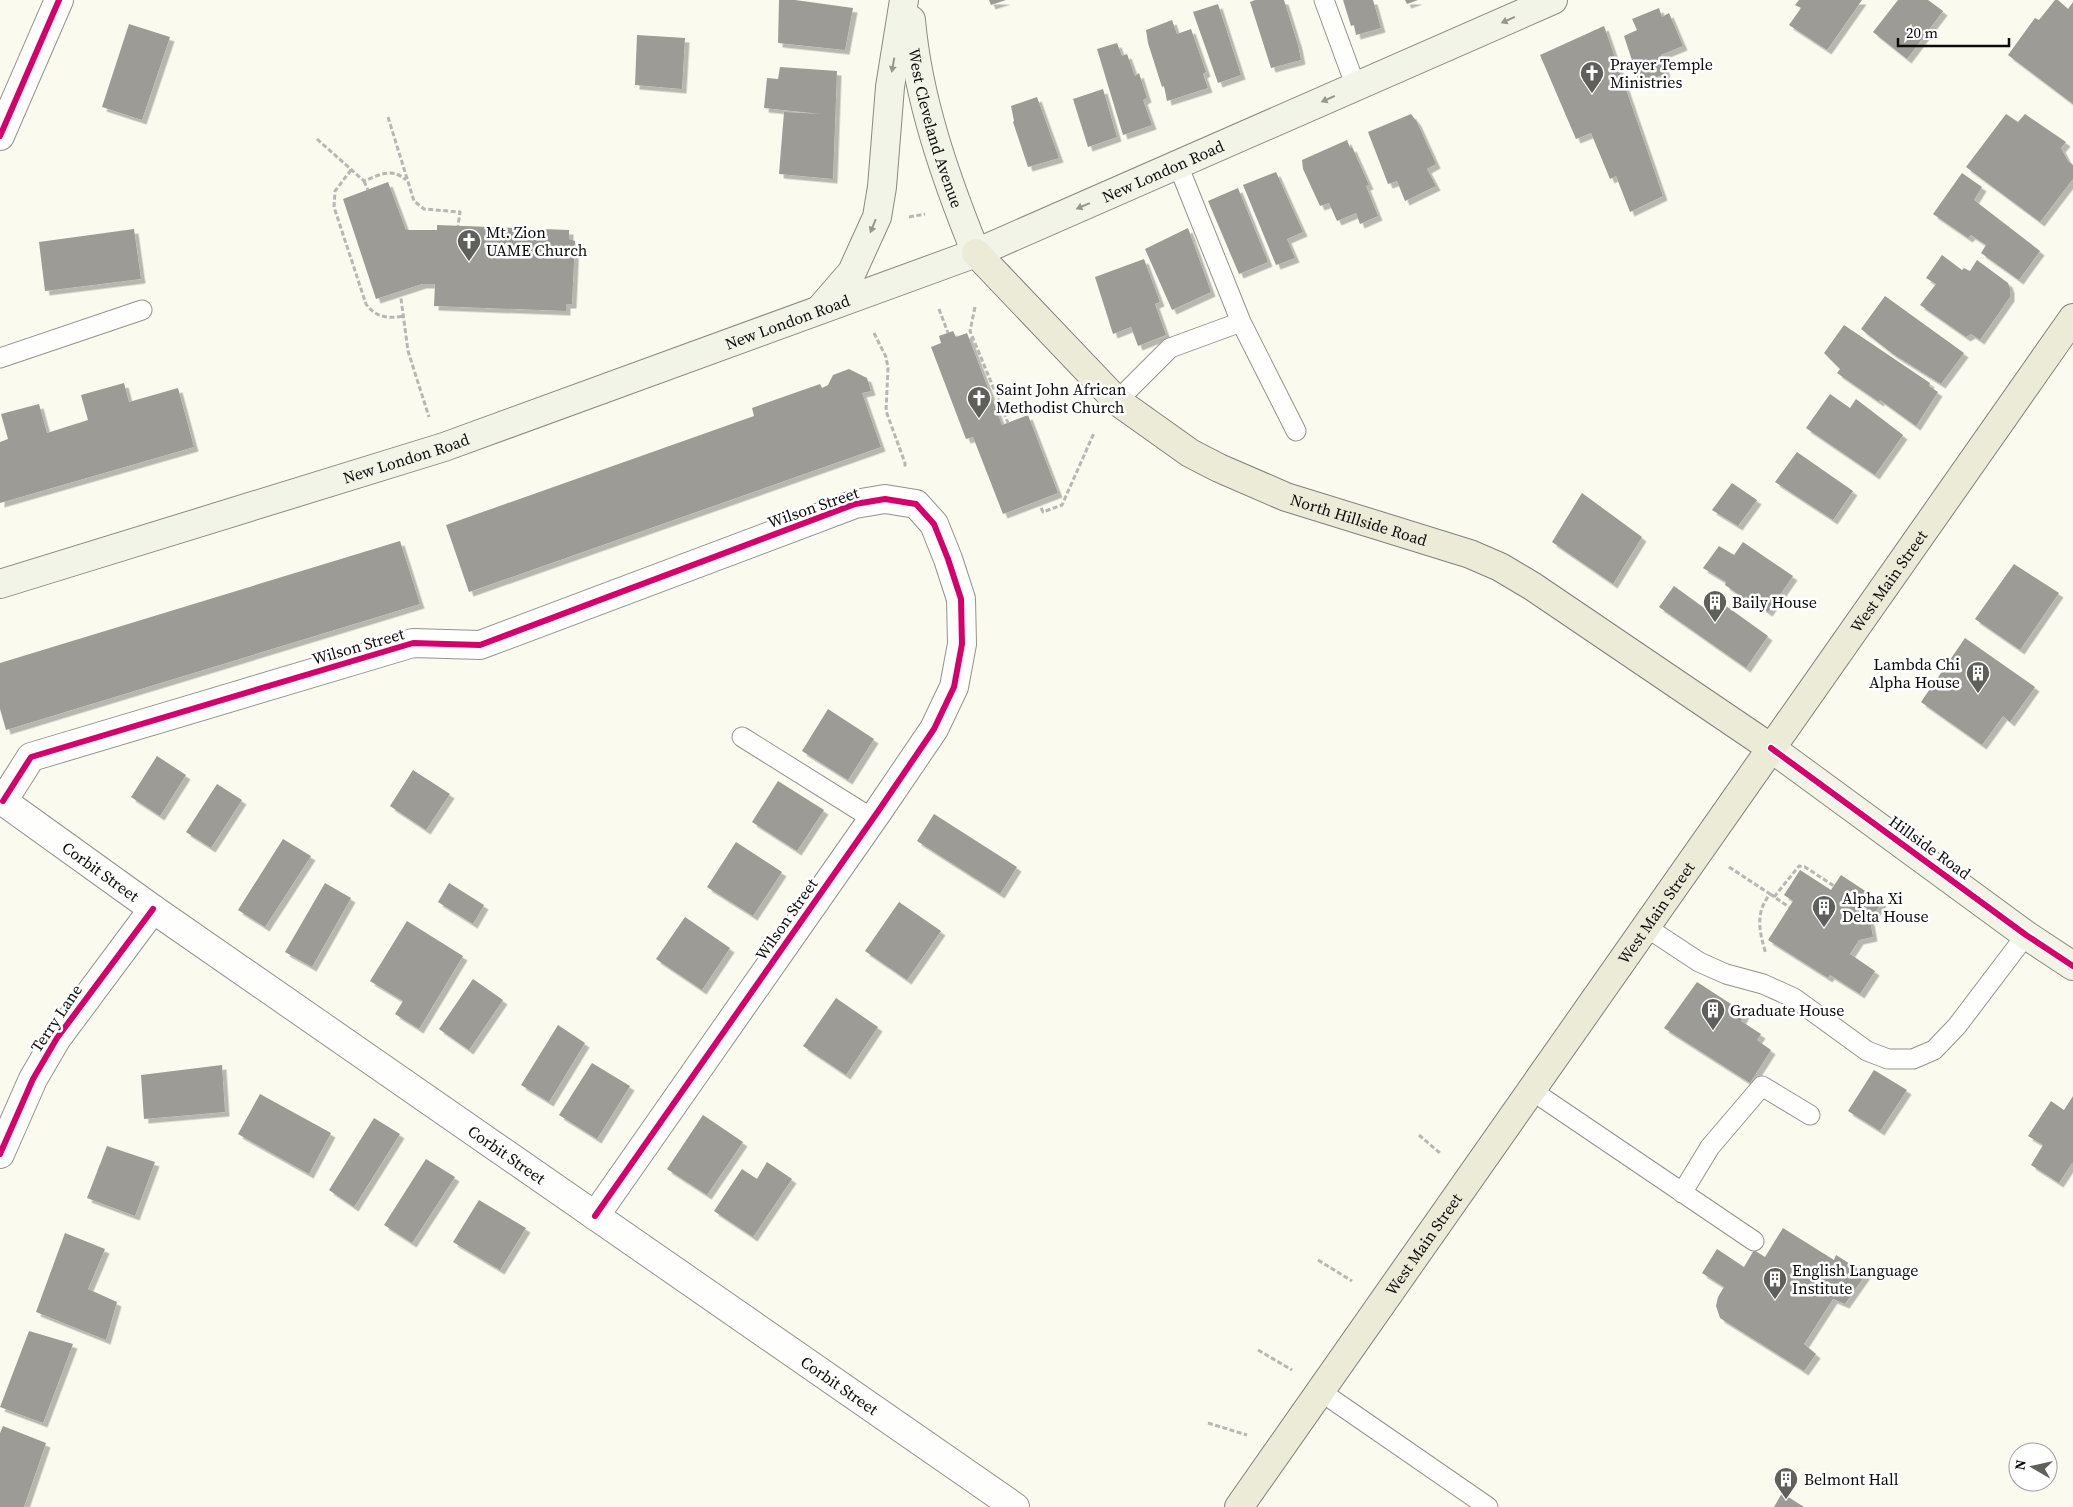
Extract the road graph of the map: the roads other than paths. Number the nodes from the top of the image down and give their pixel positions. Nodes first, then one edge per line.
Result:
1 (59, 0) edge
2 (904, 0) edge
3 (909, 0) edge
4 (1324, 0) edge
5 (1553, 0) edge
6 (1356, 87) junction
7 (0, 136) edge
8 (1178, 165) junction
9 (976, 253) junction
10 (142, 310) dead end
11 (819, 310) junction
12 (2073, 318) edge
13 (1241, 322) junction
14 (0, 358) edge
15 (1118, 401) junction
16 (1296, 431) dead end
17 (0, 584) edge
18 (742, 737) dead end
19 (1771, 748) junction
20 (1, 800) edge
21 (873, 819) junction
22 (154, 909) junction
23 (1646, 927) junction
24 (2026, 935) junction
25 (2073, 966) edge
26 (1531, 1090) junction
27 (1810, 1115) dead end
28 (0, 1154) edge
29 (1682, 1192) junction
30 (595, 1216) junction
31 (1754, 1241) dead end
32 (1320, 1391) junction
33 (1015, 1507) edge
34 (1239, 1507) edge
35 (1488, 1507) edge

1 - 7 street
2 -> 11 main road
3 - 9 main road, West Cleveland Avenue
4 - 6 lane
5 -> 6 main road, New London Road
6 -> 8 main road, New London Road
8 -> 9 main road, New London Road
8 - 13 lane
9 - 11 main road, New London Road
9 - 15 main road, North Hillside Road
10 - 14 lane
11 - 17 main road, New London Road
12 - 19 main road, West Main Street
13 - 15 lane
13 - 16 lane
15 - 19 main road, North Hillside Road
18 - 21 lane
19 - 23 main road, West Main Street
19 - 24 main road, Hillside Road
20 - 21 street, Wilson Street
20 - 22 street, Corbit Street
21 - 30 street, Wilson Street
22 - 28 street, Terry Lane
22 - 30 street, Corbit Street
23 - 24 lane
23 - 26 main road, West Main Street
24 - 25 main road, Hillside Road
26 - 29 lane
26 - 32 main road, West Main Street
27 - 29 lane
29 - 31 lane
30 - 33 street, Corbit Street
32 - 34 main road, West Main Street
32 - 35 lane

